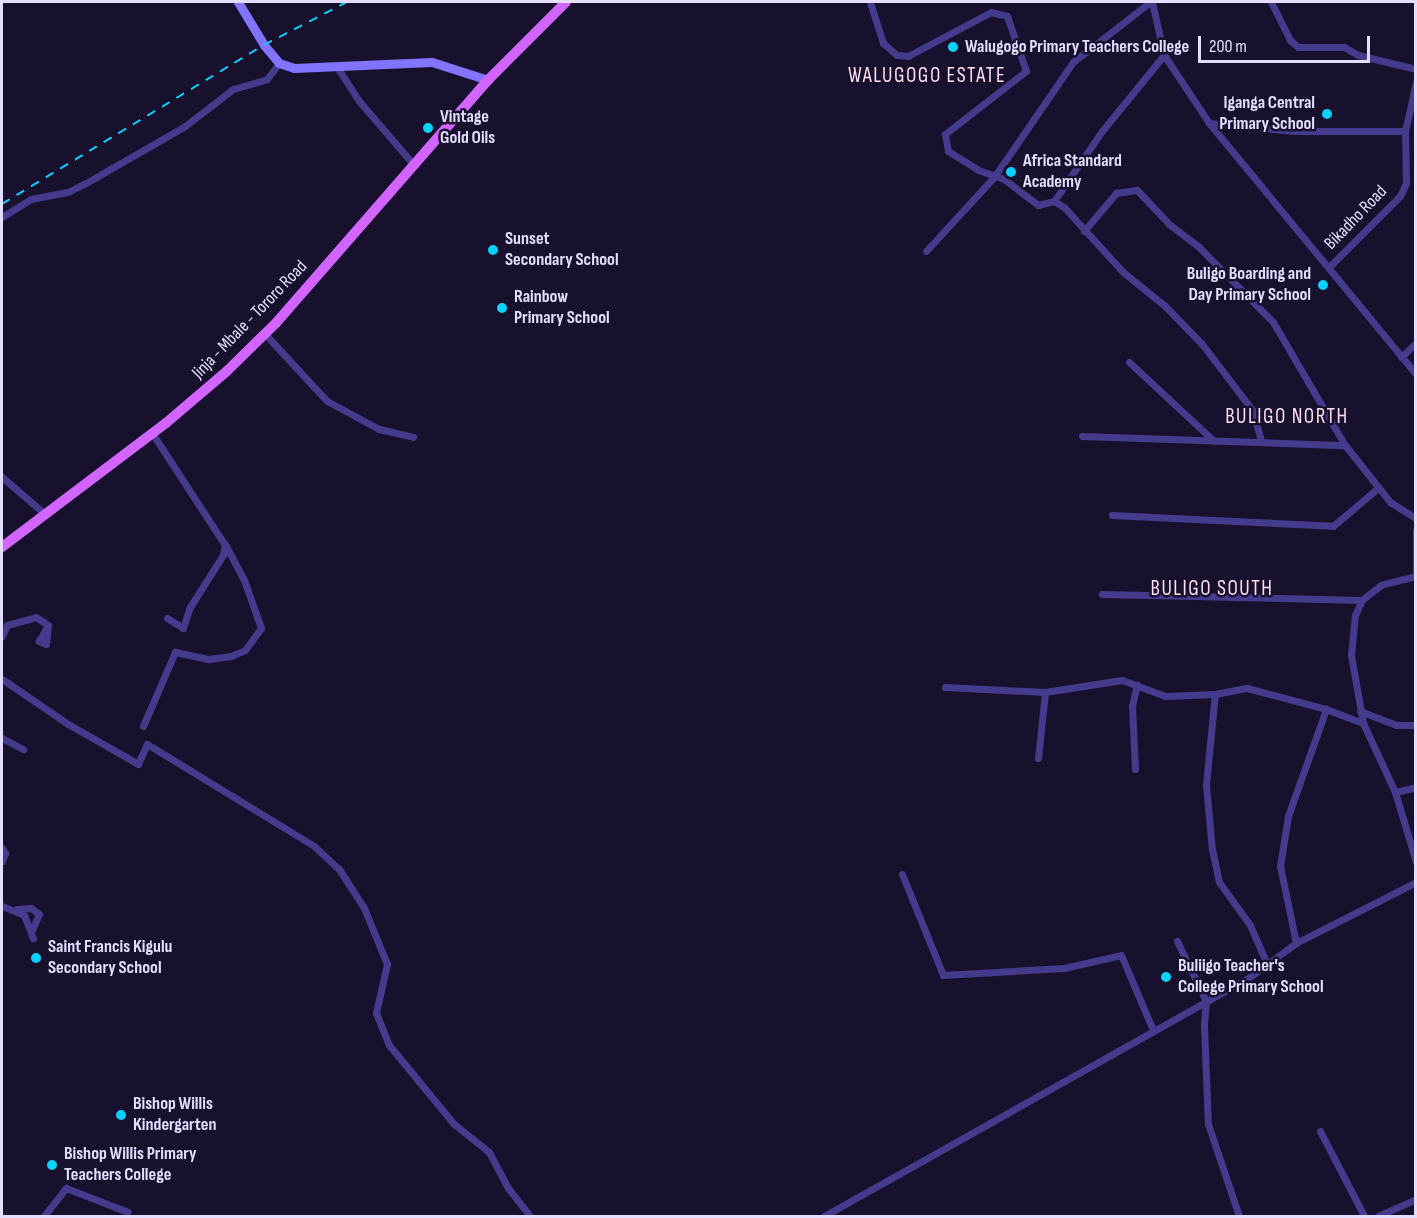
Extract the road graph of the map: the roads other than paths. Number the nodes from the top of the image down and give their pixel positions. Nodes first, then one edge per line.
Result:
1 (238, 2) edge
2 (566, 2) edge
3 (870, 2) edge
4 (1151, 2) edge
5 (1271, 2) edge
6 (1164, 55) junction
7 (279, 63) junction
8 (337, 67) junction
9 (1416, 69) edge
10 (488, 80) junction
11 (1416, 82) edge
12 (1413, 117) edge
13 (1209, 123) junction
14 (1405, 131) junction
15 (414, 165) junction
16 (994, 177) junction
17 (1054, 201) junction
18 (2, 217) edge
19 (1084, 231) junction
20 (926, 251) dead end
21 (1329, 267) junction
22 (265, 334) junction
23 (1416, 343) edge
24 (1401, 357) junction
25 (1130, 362) dead end
26 (1416, 374) edge
27 (152, 433) junction
28 (1082, 436) dead end
29 (413, 437) dead end
30 (1261, 440) junction
31 (1214, 441) junction
32 (1345, 445) junction
33 (2, 477) edge
34 (1378, 488) junction
35 (46, 515) junction
36 (1112, 515) dead end
37 (1416, 518) edge
38 (1416, 530) edge
39 (225, 545) junction
40 (2, 547) edge
41 (1416, 575) edge
42 (1102, 594) dead end
43 (1362, 600) junction
44 (167, 618) dead end
45 (48, 625) dead end
46 (2, 636) edge
47 (2, 679) edge
48 (1137, 685) junction
49 (945, 687) dead end
50 (1045, 692) junction
51 (1215, 694) junction
52 (1326, 709) junction
53 (1360, 711) junction
54 (1363, 723) junction
55 (1416, 725) edge
56 (143, 726) dead end
57 (2, 738) edge
58 (23, 749) dead end
59 (1038, 758) dead end
60 (1135, 769) dead end
61 (1416, 787) edge
62 (1395, 792) junction
63 (2, 848) edge
64 (2, 861) edge
65 (1416, 862) edge
66 (902, 874) dead end
67 (1416, 882) edge
68 (2, 906) edge
69 (17, 909) junction
70 (1177, 941) dead end
71 (1296, 943) junction
72 (1267, 964) junction
73 (1206, 1000) junction
74 (1153, 1030) junction
75 (1320, 1131) dead end
76 (1416, 1199) edge
77 (53, 1208) junction
78 (128, 1212) dead end
79 (44, 1216) edge
80 (55, 1216) edge
81 (530, 1216) edge
82 (824, 1216) edge
83 (1239, 1216) edge
84 (1364, 1216) edge
85 (1378, 1216) edge

1 - 7 main road
2 - 10 main road, Jinja - Mbale - Tororo Road
3 - 16 street
4 - 6 street
4 - 16 street
5 - 9 street
6 - 13 street
6 - 17 street
7 - 8 main road
7 - 18 street
8 - 10 main road
8 - 15 street
10 - 15 main road, Jinja - Mbale - Tororo Road
11 - 12 street, Bikadho Road
12 - 14 street, Bikadho Road
13 - 14 street
13 - 21 street
14 - 21 street, Bikadho Road
15 - 22 main road, Jinja - Mbale - Tororo Road
16 - 17 street
16 - 20 street
17 - 19 street
19 - 30 street
19 - 32 street
21 - 24 street
22 - 27 main road, Jinja - Mbale - Tororo Road
22 - 29 street
23 - 24 street
24 - 26 street
25 - 31 street
27 - 35 main road, Jinja - Mbale - Tororo Road
27 - 39 street
28 - 31 street
30 - 31 street
30 - 32 street
32 - 34 street
33 - 35 street
34 - 36 street
34 - 37 street
35 - 40 main road, Jinja - Mbale - Tororo Road
38 - 41 street
39 - 44 street
39 - 56 street
41 - 43 street
42 - 43 street
43 - 53 street
45 - 46 street
47 - 81 street
48 - 50 street
48 - 51 street
48 - 60 street
49 - 50 street
50 - 59 street
51 - 52 street
51 - 72 street
52 - 54 street
52 - 71 street
53 - 54 street
53 - 55 street
54 - 62 street
57 - 58 street
61 - 62 street
62 - 65 street
63 - 64 street
66 - 74 street
67 - 71 street
68 - 69 street
69 - 69 street
70 - 73 street
71 - 72 street
72 - 73 street
73 - 74 street
73 - 83 street
74 - 82 street
75 - 84 street
76 - 85 street
77 - 78 street
77 - 79 street
77 - 80 street

